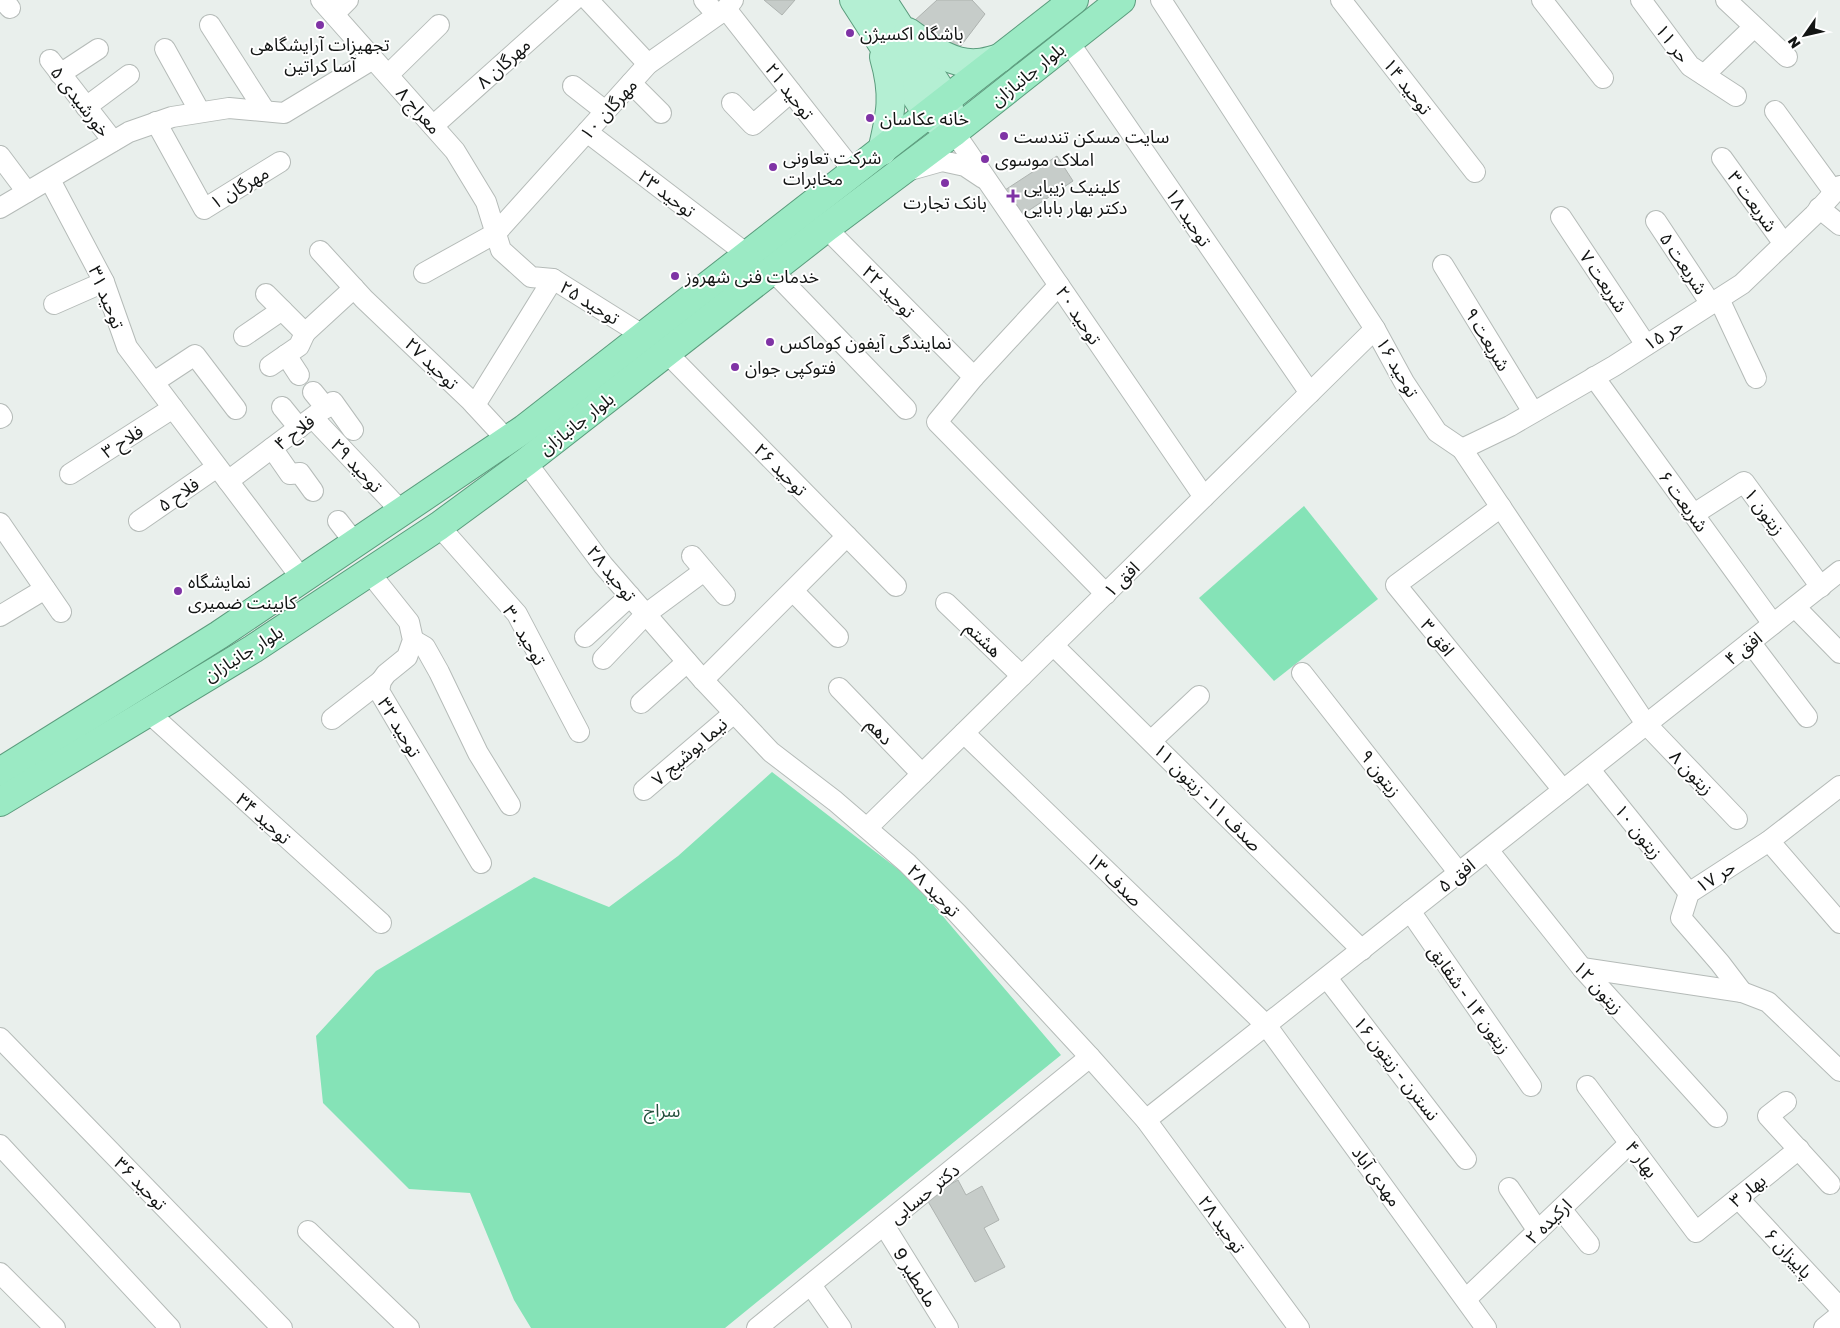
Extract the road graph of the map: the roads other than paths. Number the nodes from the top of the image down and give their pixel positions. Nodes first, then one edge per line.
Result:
1 (348, 0) edge
2 (574, 0) edge
3 (588, 0) edge
4 (704, 0) edge
5 (854, 0) edge
6 (882, 0) edge
7 (1121, 0) edge
8 (1161, 0) edge
9 (1341, 0) edge
10 (1542, 0) edge
11 (1641, 0) edge
12 (1726, 0) edge
13 (1068, 2) edge
14 (328, 7) edge
15 (725, 8) edge
16 (210, 25) dead end
17 (438, 25) dead end
18 (1754, 27) junction
19 (887, 30) junction
20 (1068, 41) junction
21 (98, 49) dead end
22 (165, 49) dead end
23 (1787, 57) dead end
24 (1000, 58) junction
25 (373, 59) junction
26 (648, 64) junction
27 (129, 75) dead end
28 (388, 75) junction
29 (1704, 75) junction
30 (1603, 78) dead end
31 (631, 83) junction
32 (573, 86) dead end
33 (791, 92) junction
34 (1736, 96) dead end
35 (732, 103) dead end
36 (86, 107) junction
37 (938, 107) junction
38 (1775, 110) dead end
39 (265, 111) junction
40 (605, 111) junction
41 (200, 112) junction
42 (661, 113) dead end
43 (156, 122) junction
44 (432, 126) junction
45 (587, 132) junction
46 (954, 132) junction
47 (113, 142) junction
48 (882, 151) junction
49 (0, 156) edge
50 (1722, 158) dead end
51 (280, 162) dead end
52 (854, 172) junction
53 (901, 172) junction
54 (1475, 172) dead end
55 (50, 180) junction
56 (990, 184) junction
57 (1837, 189) edge
58 (27, 192) junction
59 (0, 208) edge
60 (1820, 208) junction
61 (1561, 217) dead end
62 (1656, 222) dead end
63 (1840, 225) edge
64 (826, 228) junction
65 (496, 233) junction
66 (1784, 244) junction
67 (320, 251) dead end
68 (748, 255) junction
69 (1443, 265) dead end
70 (772, 270) junction
71 (424, 272) dead end
72 (553, 279) junction
73 (104, 282) junction
74 (1059, 285) junction
75 (354, 288) junction
76 (266, 294) dead end
77 (1715, 301) junction
78 (54, 304) dead end
79 (282, 310) junction
80 (1375, 329) junction
81 (304, 333) junction
82 (244, 336) dead end
83 (644, 336) junction
84 (1646, 345) junction
85 (666, 352) junction
86 (299, 375) dead end
87 (1594, 377) junction
88 (974, 378) junction
89 (1756, 378) dead end
90 (154, 382) junction
91 (313, 392) dead end
92 (1310, 393) junction
93 (475, 405) junction
94 (282, 407) dead end
95 (174, 408) junction
96 (236, 409) dead end
97 (906, 409) dead end
98 (1533, 412) junction
99 (312, 418) junction
100 (353, 430) dead end
101 (507, 440) junction
102 (272, 448) junction
103 (1462, 449) junction
104 (526, 462) junction
105 (70, 474) dead end
106 (223, 474) junction
107 (313, 492) dead end
108 (1204, 497) junction
109 (1501, 507) junction
110 (402, 512) junction
111 (1694, 514) junction
112 (139, 520) dead end
113 (338, 521) dead end
114 (0, 522) edge
115 (439, 526) junction
116 (847, 536) junction
117 (355, 543) junction
118 (1840, 571) edge
119 (369, 572) junction
120 (302, 579) junction
121 (896, 586) dead end
122 (1821, 587) junction
123 (45, 589) junction
124 (793, 591) junction
125 (724, 594) dead end
126 (1106, 594) junction
127 (630, 596) junction
128 (946, 603) dead end
129 (1795, 607) junction
130 (60, 612) dead end
131 (646, 614) junction
132 (0, 616) edge
133 (1773, 624) junction
134 (585, 637) dead end
135 (838, 637) dead end
136 (414, 640) junction
137 (1750, 642) junction
138 (1053, 645) junction
139 (1840, 653) edge
140 (603, 659) dead end
141 (687, 662) junction
142 (1302, 672) dead end
143 (1022, 676) junction
144 (702, 680) junction
145 (381, 681) junction
146 (839, 688) dead end
147 (1199, 696) dead end
148 (640, 703) dead end
149 (148, 712) junction
150 (734, 713) junction
151 (1807, 717) dead end
152 (332, 719) dead end
153 (1646, 724) junction
154 (579, 732) dead end
155 (964, 733) junction
156 (1151, 741) junction
157 (1590, 770) junction
158 (0, 772) edge
159 (922, 774) junction
160 (1840, 786) edge
161 (644, 790) dead end
162 (1563, 790) junction
163 (0, 802) edge
164 (510, 804) dead end
165 (1737, 819) dead end
166 (867, 828) junction
167 (1769, 841) junction
168 (1488, 850) junction
169 (481, 863) dead end
170 (1459, 873) junction
171 (1689, 893) junction
172 (1410, 912) junction
173 (381, 923) dead end
174 (1840, 923) edge
175 (1362, 950) junction
176 (1582, 968) junction
177 (1327, 978) junction
178 (1742, 992) junction
179 (1266, 1025) junction
180 (0, 1038) edge
181 (1090, 1058) junction
182 (1840, 1071) edge
183 (1531, 1086) dead end
184 (1587, 1086) dead end
185 (1786, 1102) dead end
186 (1717, 1117) dead end
187 (1146, 1120) junction
188 (1630, 1143) junction
189 (0, 1145) edge
190 (1799, 1149) junction
191 (1466, 1159) dead end
192 (1830, 1184) dead end
193 (1509, 1188) dead end
194 (1738, 1198) junction
195 (1562, 1209) junction
196 (884, 1225) junction
197 (308, 1231) dead end
198 (1538, 1231) junction
199 (1696, 1232) joint
200 (1589, 1244) dead end
201 (0, 1273) edge
202 (810, 1285) junction
203 (1466, 1299) junction
204 (1840, 1308) edge
205 (1840, 1314) edge
206 (398, 1324) edge
207 (55, 1328) edge
208 (170, 1328) edge
209 (282, 1328) edge
210 (757, 1328) edge
211 (841, 1328) edge
212 (948, 1328) edge
213 (1299, 1328) edge
214 (1486, 1328) edge
215 (1824, 1328) edge

1 - 14 street
2 - 44 street, مهرگان ۸
3 - 26 street
4 - 15 street, توحید ۲۱
5 - 19 main road
6 - 19 main road
7 - 20 highway, بلوار جانبازان
8 - 80 street, توحید ۱۶
9 - 54 street, توحید ۱۴
10 - 30 street
11 - 29 street, حر ۱۱
12 - 18 street
13 - 24 highway, بلوار جانبازان
14 - 25 street, معراج ۸
15 - 26 street, مهرگان ۱۰
15 - 33 street, توحید ۲۱
16 - 39 street
17 - 28 street
18 - 23 street
18 - 29 street
19 - 24 main road
19 - 37 main road
19 - 48 main road
20 - 46 highway, بلوار جانبازان
20 - 92 street, توحید ۱۸
21 - 36 street, خورشیدی ۵
22 - 41 street
24 - 37 highway, بلوار جانبازان
25 - 28 street, معراج ۸
25 - 39 street
26 - 31 street, مهرگان ۱۰
27 - 36 street
28 - 44 street, معراج ۸
29 - 34 street, حر ۱۱
31 - 40 street, مهرگان ۱۰
31 - 42 street
32 - 40 street
33 - 35 street
33 - 52 street, توحید ۲۱
36 - 47 street, خورشیدی ۵
37 - 46 main road
37 - 48 highway, بلوار جانبازان
38 - 57 street
39 - 41 street
40 - 45 street, مهرگان ۱۰
41 - 43 street
43 - 47 street
43 - 51 street, مهرگان ۱
44 - 65 street, معراج ۸
45 - 65 street, مهرگان ۱۰
45 - 68 street, توحید ۲۳
46 - 53 highway, بلوار جانبازان
46 - 56 street, توحید ۲۰
47 - 55 street
48 - 52 highway, بلوار جانبازان
49 - 58 street
50 - 66 street, شریعت ۳
52 - 68 highway, بلوار جانبازان
53 - 56 street
53 - 64 highway, بلوار جانبازان
55 - 58 street
55 - 73 street, توحید ۳۱
56 - 74 street, توحید ۲۰
57 - 60 street, حر ۱۵
58 - 59 street
60 - 63 street
60 - 66 street, حر ۱۵
61 - 84 street, شریعت ۷
62 - 77 street, شریعت ۵
64 - 70 highway, بلوار جانبازان
64 - 88 street, توحید ۲۲
65 - 71 street, مهرگان ۱۰
65 - 72 street, توحید ۲۵
66 - 77 street, حر ۱۵
67 - 75 street, توحید ۲۷
68 - 83 highway, بلوار جانبازان
69 - 98 street, شریعت ۹
70 - 85 highway, بلوار جانبازان
70 - 97 street
72 - 83 street, توحید ۲۵
72 - 93 street
73 - 78 street
73 - 90 street, توحید ۳۱
74 - 88 street
74 - 108 street, توحید ۲۰
75 - 81 street
75 - 93 street, توحید ۲۷
76 - 79 street
77 - 84 street, حر ۱۵
77 - 89 street, شریعت ۵
79 - 81 street
79 - 82 street
80 - 92 street, افق ۱
80 - 103 street, توحید ۱۶
81 - 86 street
83 - 101 highway, بلوار جانبازان
84 - 87 street, حر ۱۵
85 - 104 highway, بلوار جانبازان
85 - 116 street, توحید ۲۶
87 - 98 street, حر ۱۵
87 - 111 street, شریعت ۶
88 - 126 street
90 - 95 street, توحید ۳۱
90 - 96 street
91 - 99 street
92 - 108 street, افق ۱
93 - 101 street, توحید ۲۷
94 - 99 street
95 - 105 street, فلاح ۳
95 - 106 street, توحید ۳۱
98 - 103 street, حر ۱۵
99 - 100 street, فلاح ۴
99 - 102 street, فلاح ۴
99 - 110 street, توحید ۲۹
101 - 110 highway, بلوار جانبازان
102 - 106 street, فلاح ۴
102 - 107 street
103 - 109 street, توحید ۱۶
104 - 115 highway, بلوار جانبازان
104 - 127 street, توحید ۲۸
106 - 112 street, فلاح ۵
106 - 120 street, توحید ۳۱
108 - 126 street, افق ۱
109 - 153 street, توحید ۱۶
109 - 162 street, افق ۳
110 - 117 highway, بلوار جانبازان
111 - 122 street, زیتون ۱
111 - 133 street, شریعت ۶
113 - 117 street
114 - 123 street
115 - 119 highway, بلوار جانبازان
115 - 154 street, توحید ۳۰
116 - 121 street, توحید ۲۶
116 - 124 street
117 - 120 highway, بلوار جانبازان
118 - 122 street, افق ۴
119 - 136 street
119 - 149 highway, بلوار جانبازان
120 - 158 highway, بلوار جانبازان
122 - 129 street, افق ۴
123 - 130 street
123 - 132 street
124 - 135 street
124 - 144 street
125 - 131 street
126 - 138 street, افق ۱
127 - 131 street, توحید ۲۸
127 - 134 street
128 - 143 street, هشتم
129 - 133 street, افق ۴
129 - 139 street
131 - 140 street
131 - 141 street, توحید ۲۸
133 - 137 street, افق ۴
136 - 145 street, توحید ۳۲
136 - 164 street
137 - 151 street
137 - 153 street, افق ۴
138 - 143 street, افق ۱
138 - 156 street, صدف ۱۱- زیتون ۱۱
141 - 144 street, توحید ۲۸
141 - 148 street
142 - 170 street, زیتون ۹
143 - 155 street, افق ۱
144 - 150 street, توحید ۲۸
145 - 152 street
145 - 169 street, توحید ۳۲
146 - 159 street, دهم
147 - 156 street
149 - 163 highway, بلوار جانبازان
149 - 173 street, توحید ۳۴
150 - 161 street, نیما یوشیج ۷
150 - 166 street, توحید ۲۸
153 - 157 street, افق ۵
153 - 165 street, زیتون ۸
155 - 159 street, افق ۱
155 - 179 street, صدف ۱۳
156 - 175 street, صدف ۱۱- زیتون ۱۱
157 - 162 street, افق ۵
157 - 171 street, زیتون ۱۰
159 - 166 street, افق ۱
160 - 167 street, حر ۱۷
162 - 168 street, افق ۵
166 - 181 street, توحید ۲۸
167 - 171 street, حر ۱۷
167 - 174 street
168 - 170 street, افق ۵
168 - 176 street, زیتون ۱۲
170 - 172 street, افق ۵
171 - 178 street, حر ۱۷
172 - 175 street, افق ۵
172 - 183 street, زیتون ۱۴ - شقایق
175 - 177 street, افق ۵
176 - 178 street
176 - 186 street, زیتون ۱۲
177 - 179 street, افق ۵
177 - 191 street, نسترن - زیتون ۱۶
178 - 182 street
179 - 187 street
179 - 203 street, مهدی آباد
180 - 209 street, توحید ۳۶
181 - 187 street, توحید ۲۸
181 - 196 street, دکتر حسابی
184 - 188 street, بهار ۴
185 - 190 street
187 - 213 street, توحید ۲۸
188 - 195 street, ارکیده ۲
188 - 199 street, بهار ۴
189 - 208 street
190 - 192 street
190 - 194 street, بهار ۳
193 - 198 street
194 - 199 street, بهار ۳
194 - 204 street, پاییزان ۶
195 - 198 street, ارکیده ۲
195 - 200 street
196 - 202 street, دکتر حسابی
196 - 212 street, مامطیر 9
197 - 206 street
198 - 203 street, ارکیده ۲
201 - 207 street
202 - 210 street, دکتر حسابی
202 - 211 street
203 - 214 street, مهدی آباد
205 - 215 street

